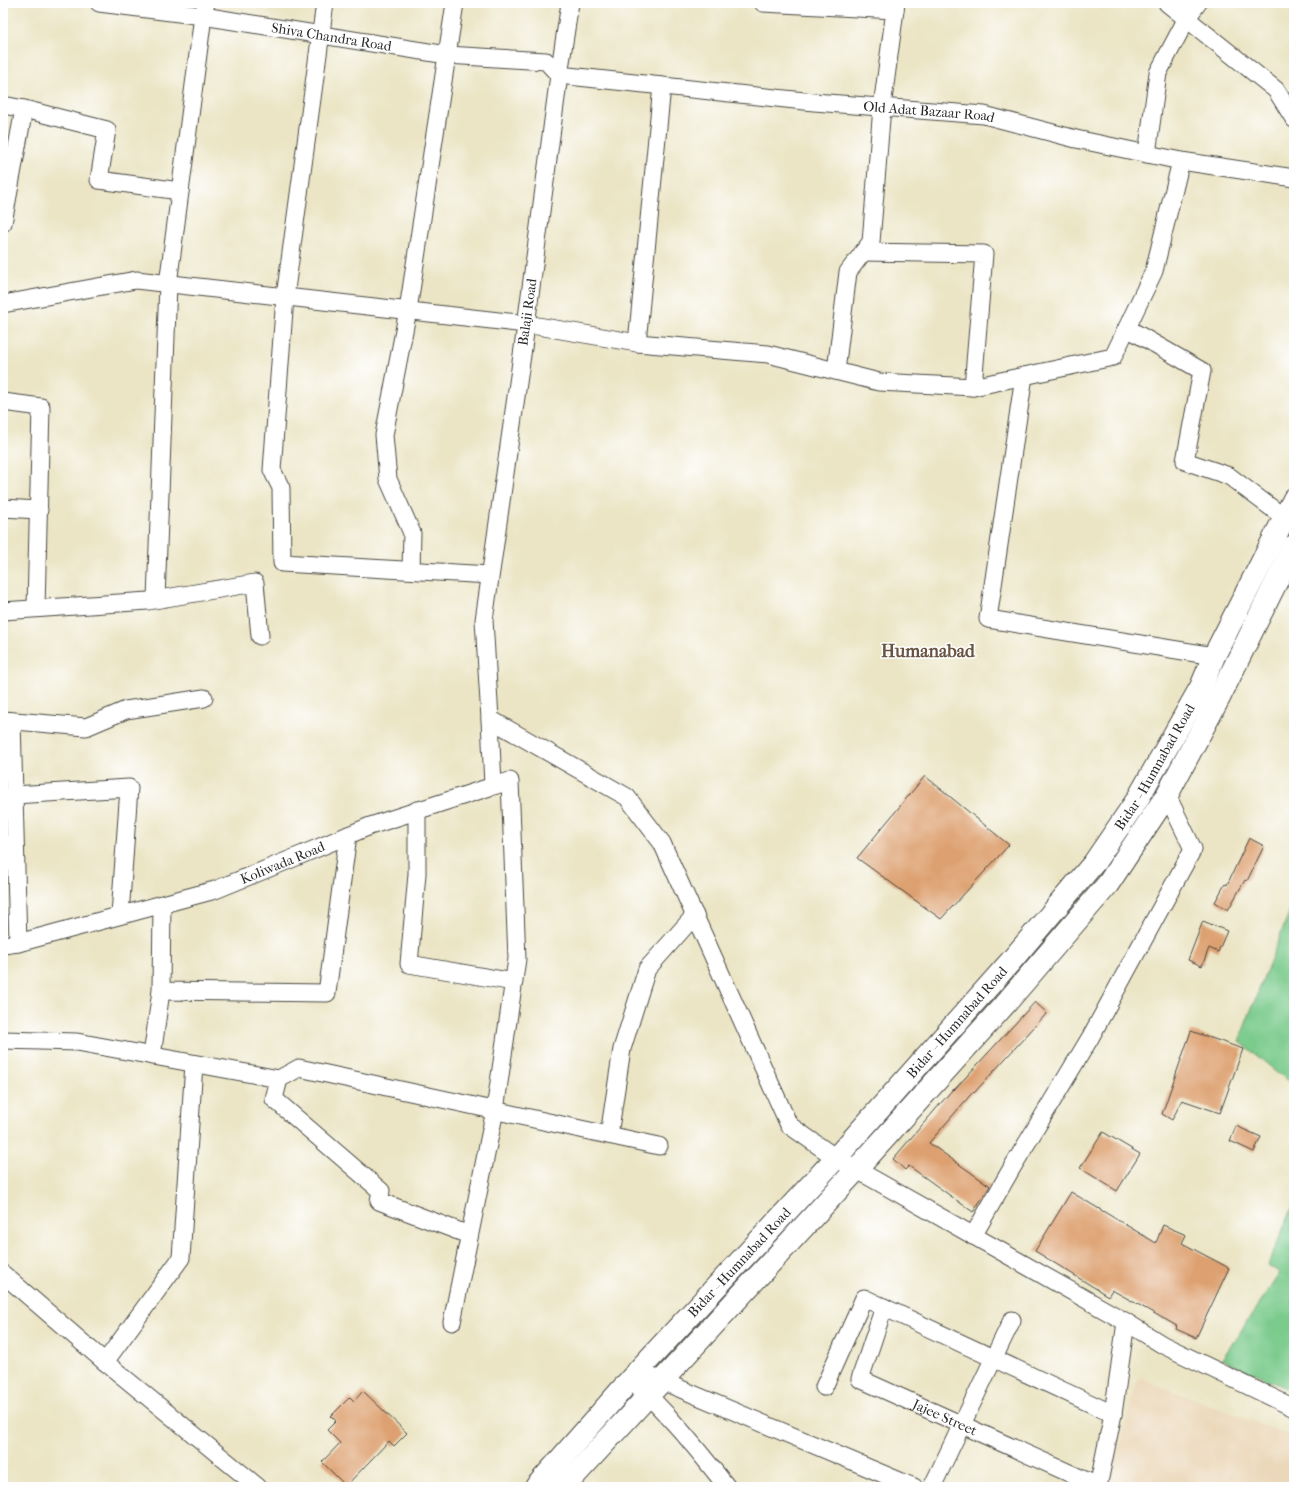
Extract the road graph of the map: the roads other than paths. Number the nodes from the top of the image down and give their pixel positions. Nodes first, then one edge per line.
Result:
1 (99, 3) edge
2 (325, 3) edge
3 (455, 3) edge
4 (570, 3) edge
5 (774, 3) edge
6 (1168, 3) edge
7 (1198, 3) edge
8 (896, 6) edge
9 (205, 10) edge
10 (1187, 18) junction
11 (321, 35) junction
12 (447, 54) junction
13 (559, 75) junction
14 (662, 86) junction
15 (3, 105) edge
16 (882, 108) junction
17 (24, 109) junction
18 (1294, 119) edge
19 (1147, 154) junction
20 (1181, 161) junction
21 (1294, 178) edge
22 (180, 191) junction
23 (3, 223) edge
24 (864, 252) junction
25 (168, 284) junction
26 (285, 297) junction
27 (3, 304) edge
28 (408, 310) junction
29 (526, 324) junction
30 (1127, 328) junction
31 (637, 343) junction
32 (836, 371) junction
33 (1024, 376) junction
34 (973, 386) junction
35 (3, 402) edge
36 (3, 508) edge
37 (1289, 508) edge
38 (39, 510) junction
39 (1294, 546) edge
40 (411, 569) junction
41 (490, 574) junction
42 (156, 599) junction
43 (36, 608) junction
44 (3, 611) edge
45 (260, 636) dead end
46 (1214, 656) junction
47 (204, 698) dead end
48 (490, 719) junction
49 (8, 720) edge
50 (493, 786) junction
51 (14, 795) junction
52 (1167, 795) junction
53 (416, 810) junction
54 (348, 835) junction
55 (162, 904) junction
56 (120, 915) junction
57 (694, 915) junction
58 (10, 944) edge
59 (514, 982) junction
60 (161, 992) junction
61 (3, 1040) edge
62 (152, 1056) junction
63 (194, 1064) junction
64 (279, 1079) junction
65 (495, 1110) junction
66 (609, 1135) junction
67 (659, 1146) dead end
68 (836, 1158) junction
69 (856, 1170) junction
70 (470, 1235) junction
71 (973, 1236) junction
72 (3, 1274) edge
73 (884, 1307) junction
74 (1012, 1320) dead end
75 (452, 1322) dead end
76 (1126, 1322) junction
77 (994, 1358) junction
78 (105, 1362) junction
79 (634, 1375) junction
80 (824, 1387) dead end
81 (656, 1388) junction
82 (1294, 1408) edge
83 (1113, 1414) junction
84 (962, 1424) junction
85 (258, 1487) edge
86 (536, 1487) edge
87 (564, 1487) edge
88 (727, 1487) edge
89 (914, 1487) edge
90 (932, 1487) edge
91 (1098, 1487) edge

1 - 9 street, Shiva Chandra Road
2 - 11 street
3 - 12 street
4 - 13 street, Balaji Road
5 - 8 street
6 - 10 street
7 - 10 street
8 - 16 street
9 - 11 street, Shiva Chandra Road
9 - 22 street
10 - 18 street
10 - 19 street
11 - 12 street, Shiva Chandra Road
11 - 26 street
12 - 13 street, Shiva Chandra Road
12 - 28 street
13 - 14 street, Old Adat Bazaar Road
13 - 29 street, Balaji Road
14 - 16 street, Old Adat Bazaar Road
14 - 31 street
15 - 17 street
16 - 19 street, Old Adat Bazaar Road
16 - 24 street
17 - 22 street
17 - 23 street
19 - 20 street, Old Adat Bazaar Road
20 - 21 street, Old Adat Bazaar Road
20 - 30 street
22 - 25 street
24 - 32 street
24 - 34 street
25 - 26 street
25 - 27 street
25 - 42 street
26 - 28 street
26 - 40 street
28 - 29 street
28 - 40 street
29 - 31 street
29 - 41 street, Balaji Road
30 - 33 street
30 - 37 street
31 - 32 street
32 - 34 street
33 - 34 street
33 - 46 street
35 - 38 street
36 - 38 street
37 - 46 main road, Bidar - Humnabad Road
38 - 43 street
39 - 52 main road, Bidar - Humnabad Road
40 - 41 street
41 - 48 street, Balaji Road
42 - 43 street
42 - 45 street
43 - 44 street
46 - 68 main road, Bidar - Humnabad Road
47 - 49 street
48 - 50 street
48 - 57 street
49 - 51 street
50 - 53 street, Koliwada Road
50 - 59 street, Koliwada Road
51 - 56 street
51 - 58 street
52 - 69 main road, Bidar - Humnabad Road
52 - 71 street
53 - 54 street, Koliwada Road
53 - 59 street
54 - 55 street, Koliwada Road
54 - 60 street
55 - 56 street, Koliwada Road
55 - 60 street
56 - 58 street, Koliwada Road
57 - 66 street
57 - 68 street
59 - 65 street
60 - 62 street
61 - 62 street
62 - 63 street
63 - 64 street
63 - 78 street
64 - 65 street
64 - 70 street
65 - 66 street
65 - 70 street
66 - 67 street
68 - 69 street
68 - 79 main road, Bidar - Humnabad Road
69 - 71 street
69 - 81 main road, Bidar - Humnabad Road
70 - 75 street
71 - 76 street
72 - 78 street
73 - 77 street
73 - 80 street
73 - 84 street, Jajee Street
74 - 77 street
76 - 82 street
76 - 83 street
77 - 83 street
77 - 84 street
78 - 85 street
79 - 81 street
79 - 86 main road, Bidar - Humnabad Road
81 - 87 main road, Bidar - Humnabad Road
81 - 88 street
81 - 89 street
83 - 91 street
84 - 90 street
84 - 91 street, Jajee Street

